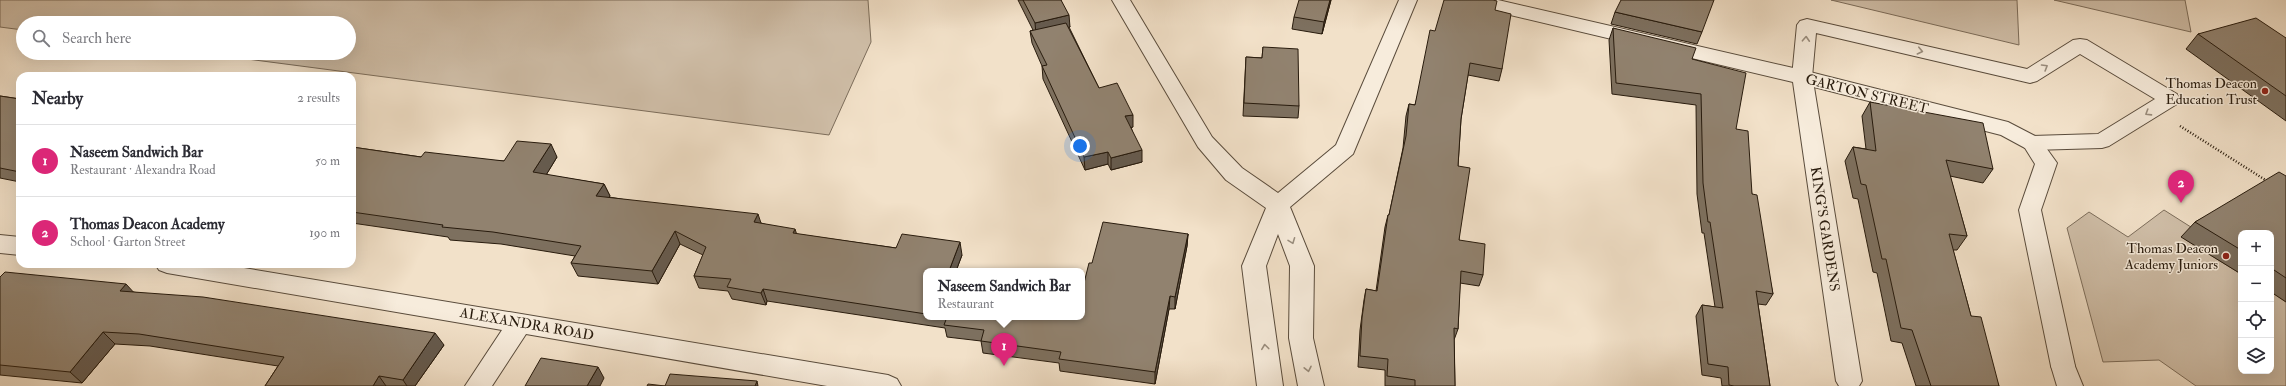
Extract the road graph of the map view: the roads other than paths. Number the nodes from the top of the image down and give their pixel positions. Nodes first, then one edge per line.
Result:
1 (1121, 0) edge
2 (1408, 0) edge
3 (1472, 0) edge
4 (1802, 77) junction
5 (2032, 143) junction
6 (1278, 205) junction
7 (0, 244) edge
8 (16, 246) edge
9 (191, 268) edge
10 (520, 322) junction
11 (2067, 376) edge
12 (1849, 381) dead end
13 (478, 386) edge
14 (888, 386) edge
15 (1269, 386) edge
16 (1311, 386) edge

1 - 6 street
2 - 6 street
3 - 4 street, GARTON STREET
4 - 5 street, GARTON STREET
4 -> 5 street, KING'S GARDENS
4 - 12 street, KING'S GARDENS
5 - 11 street, GARTON STREET
15 -> 6 street
6 -> 16 street
7 - 8 street
9 - 10 street, ALEXANDRA ROAD
10 - 13 street
10 - 14 street, ALEXANDRA ROAD

